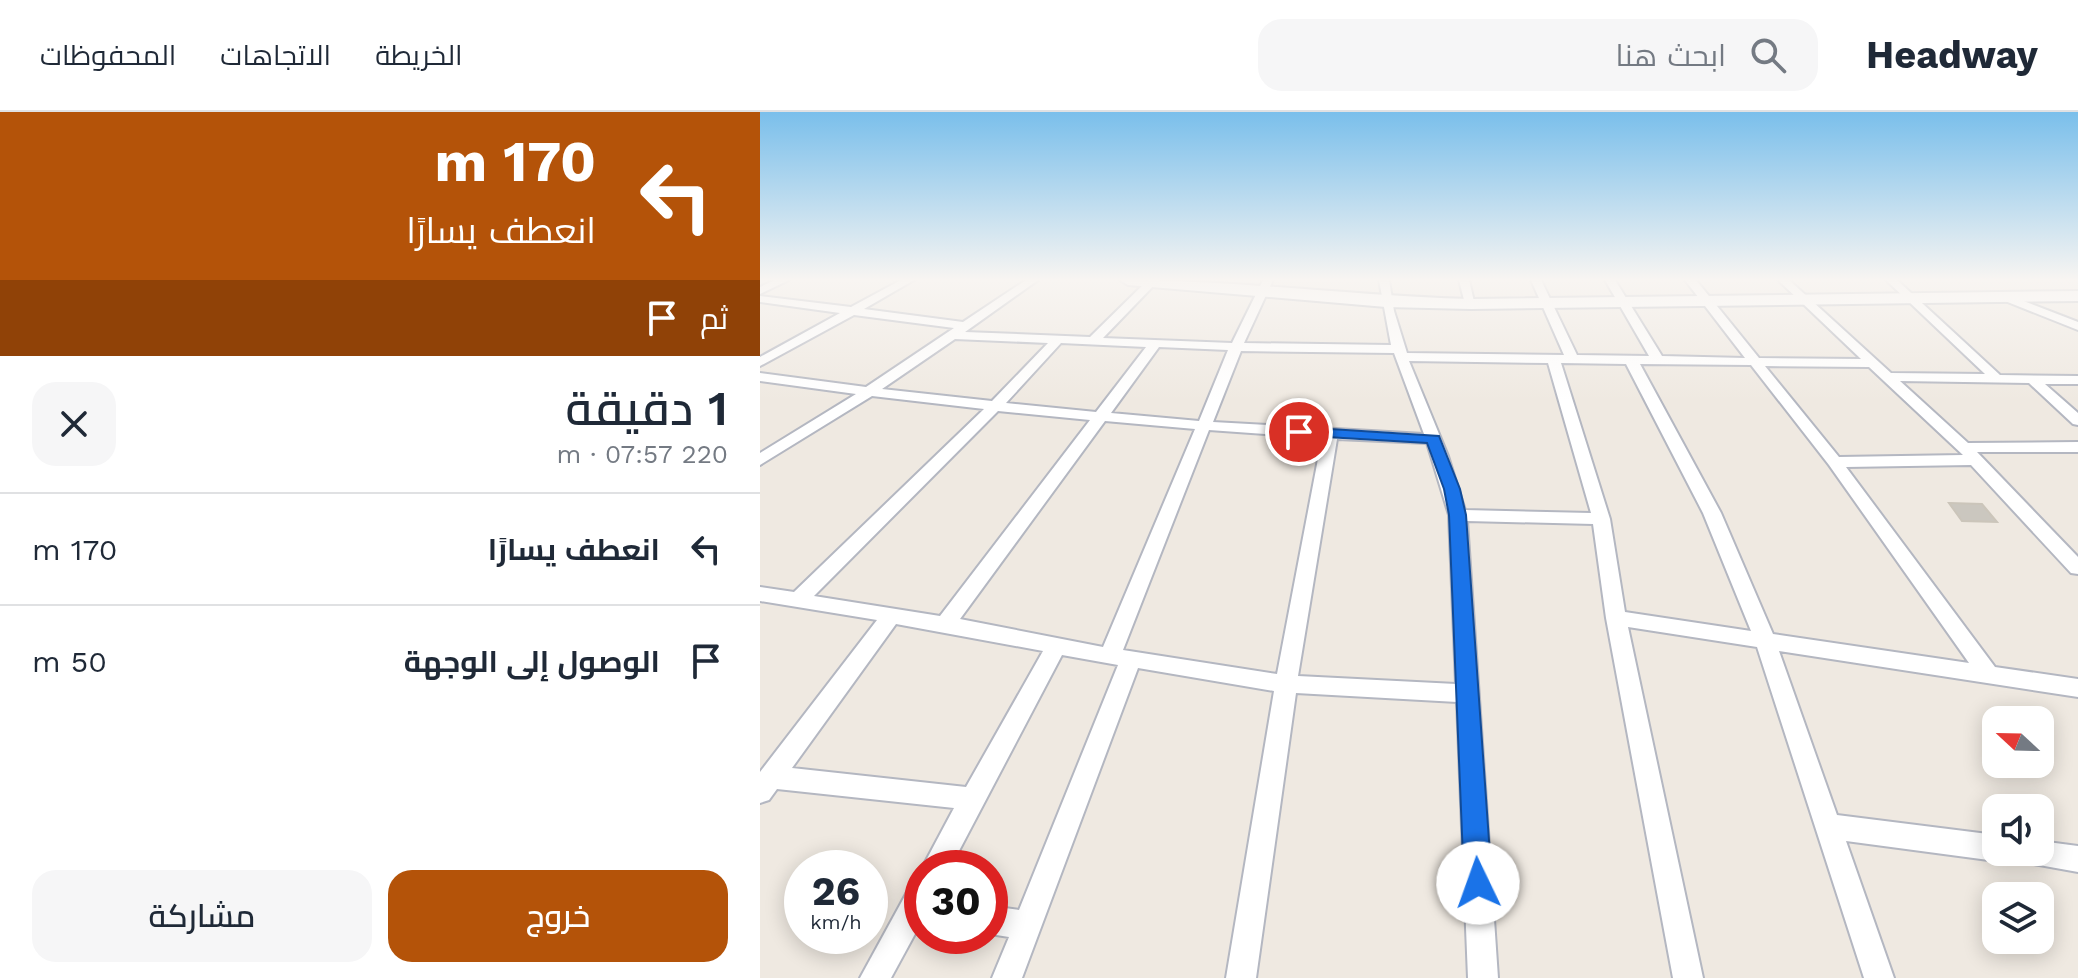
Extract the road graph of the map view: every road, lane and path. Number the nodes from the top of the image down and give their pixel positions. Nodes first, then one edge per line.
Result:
1 (836, 320) edge
2 (924, 320) edge
3 (974, 320) edge
4 (1113, 320) edge
5 (1249, 320) edge
6 (1391, 320) edge
7 (1552, 320) edge
8 (1634, 320) edge
9 (1721, 320) edge
10 (1826, 320) edge
11 (1934, 320) edge
12 (966, 326) junction
13 (952, 335) junction
14 (1058, 339) junction
15 (1093, 341) junction
16 (1155, 344) junction
17 (1236, 347) junction
18 (1400, 353) junction
19 (1563, 359) junction
20 (1631, 360) junction
21 (1658, 361) junction
22 (760, 362) edge
23 (1755, 363) junction
24 (1873, 363) junction
25 (760, 377) edge
26 (1889, 377) junction
27 (1996, 378) junction
28 (2032, 379) junction
29 (2078, 380) edge
30 (868, 392) junction
31 (997, 404) junction
32 (1103, 415) junction
33 (2078, 421) edge
34 (1204, 423) junction
35 (1330, 435) junction
36 (1433, 439) junction
37 (2078, 447) edge
38 (1964, 448) junction
39 (760, 460) edge
40 (1975, 460) junction
41 (1835, 462) junction
42 (1458, 515) junction
43 (1601, 519) junction
44 (2078, 568) edge
45 (760, 594) edge
46 (799, 599) junction
47 (891, 616) junction
48 (1616, 618) junction
49 (945, 624) junction
50 (1766, 642) junction
51 (1056, 647) junction
52 (1120, 657) junction
53 (1990, 676) junction
54 (1286, 684) junction
55 (2078, 688) edge
56 (1468, 694) junction
57 (765, 784) edge
58 (973, 799) junction
59 (1828, 826) junction
60 (1982, 846) edge
61 (945, 850) edge
62 (2054, 856) edge
63 (2078, 859) edge
64 (1008, 922) edge
65 (1027, 925) junction
66 (904, 930) edge
67 (875, 978) edge
68 (1007, 978) edge
69 (1241, 978) edge
70 (1483, 978) edge
71 (1688, 978) edge
72 (1879, 978) edge

1 - 22 street
2 - 12 street
3 - 12 street
4 - 15 street
5 - 17 street
6 - 18 street
7 - 19 street
8 - 21 street
9 - 23 street
10 - 24 street
11 - 27 street
12 - 13 street
13 - 14 street
13 - 30 street
14 - 15 street
14 - 31 street
15 - 16 street
16 - 17 street
16 - 32 street
17 - 18 street
17 - 34 street
18 - 19 street
18 - 36 street
19 - 20 street
19 - 43 street
20 - 21 street
20 - 50 street
21 - 23 street
23 - 24 street
23 - 41 street
24 - 26 street
25 - 30 street
26 - 27 street
26 - 38 street
27 - 28 street
28 - 29 street
28 - 33 street
30 - 31 street
30 - 39 street
31 - 32 street
31 - 46 street
32 - 34 street
32 - 49 street
34 - 35 street
34 - 52 street
35 - 36 street
35 - 54 street
36 - 42 street
37 - 38 street
38 - 40 street
40 - 41 street
40 - 44 street
41 - 53 street
42 - 43 street
42 - 56 street
43 - 48 street
45 - 46 street
46 - 47 street
47 - 49 street
47 - 57 street
48 - 50 street
48 - 71 street
49 - 51 street
50 - 53 street
50 - 59 street
51 - 52 street
51 - 58 street
52 - 54 street
52 - 65 street
53 - 55 street
54 - 56 street
54 - 69 street
56 - 70 street
57 - 58 street
58 - 61 street
59 - 60 street
59 - 72 street
62 - 63 street
64 - 65 street
65 - 68 street
66 - 67 street

